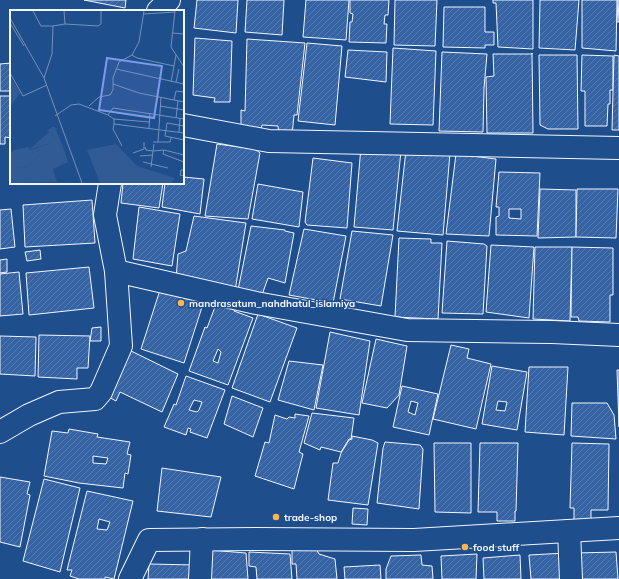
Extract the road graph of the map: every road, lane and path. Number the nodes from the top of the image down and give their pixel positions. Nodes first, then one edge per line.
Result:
1 (170, 0) edge
2 (159, 10) edge
3 (184, 125) edge
4 (619, 148) edge
5 (110, 184) edge
6 (116, 272) junction
7 (619, 335) edge
8 (0, 432) edge
9 (619, 528) edge
10 (568, 531) junction
11 (202, 539) junction
12 (130, 579) edge
13 (200, 579) edge
14 (570, 579) edge

1 - 2 street
3 - 4 street
5 - 6 street
6 - 7 street
6 - 8 street
9 - 10 street
10 - 11 street
10 - 14 street
11 - 12 street
11 - 13 street

